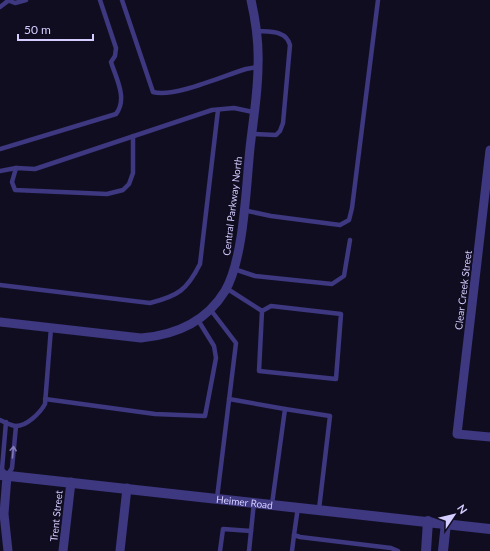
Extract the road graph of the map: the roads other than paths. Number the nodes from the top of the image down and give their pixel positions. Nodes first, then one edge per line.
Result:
1 (26, 0) edge
2 (100, 0) edge
3 (122, 0) edge
4 (251, 0) edge
5 (378, 0) edge
6 (7, 1) edge
7 (0, 7) edge
8 (256, 31) junction
9 (258, 67) junction
10 (218, 110) junction
11 (254, 112) junction
12 (251, 134) junction
13 (134, 136) junction
14 (0, 149) edge
15 (490, 150) edge
16 (16, 168) junction
17 (0, 171) edge
18 (243, 210) junction
19 (350, 240) dead end
20 (234, 269) junction
21 (0, 285) edge
22 (226, 288) junction
23 (210, 309) junction
24 (262, 311) junction
25 (198, 320) junction
26 (0, 322) edge
27 (51, 328) junction
28 (45, 399) junction
29 (229, 399) junction
30 (285, 409) junction
31 (0, 420) edge
32 (6, 422) junction
33 (16, 426) junction
34 (490, 438) edge
35 (4, 476) edge
36 (71, 482) junction
37 (127, 488) junction
38 (217, 498) junction
39 (254, 502) junction
40 (272, 504) junction
41 (298, 507) junction
42 (319, 509) junction
43 (428, 521) junction
44 (446, 523) junction
45 (490, 529) edge
46 (251, 531) junction
47 (294, 535) junction
48 (8, 551) edge
49 (63, 551) edge
50 (120, 551) edge
51 (220, 551) edge
52 (249, 551) edge
53 (292, 551) edge
54 (398, 551) edge
55 (426, 551) edge
56 (443, 551) edge

1 - 6 lane
2 - 14 lane
3 - 9 lane
4 - 8 street, Central Parkway North
5 - 18 lane
6 - 7 lane
8 - 9 street, Central Parkway North
8 - 12 lane
9 - 11 street, Central Parkway North
10 - 11 lane
10 - 13 lane
10 - 21 lane
11 - 12 street, Central Parkway North
12 - 18 street, Central Parkway North
13 - 16 lane
13 - 16 lane
15 - 34 street, Clear Creek Street
16 - 17 lane
18 - 20 street, Central Parkway North
19 - 20 lane
20 - 22 street, Central Parkway North
22 - 23 street, Central Parkway North
22 - 24 lane
23 - 25 street, Central Parkway North
23 - 29 lane
24 - 24 lane
25 - 27 street, Central Parkway North
25 - 28 lane
26 - 27 street, Central Parkway North
27 - 28 lane
28 - 33 lane
29 - 30 lane
29 - 38 lane
30 - 40 lane
30 - 42 lane
31 - 32 lane
32 - 33 lane
32 - 35 lane
35 -> 33 lane
35 - 36 street, Heimer Road
35 - 48 street
36 - 37 street, Heimer Road
36 - 49 street, Trent Street
37 - 38 street, Heimer Road
37 - 50 street
38 - 39 street, Heimer Road
39 - 40 street, Heimer Road
39 - 46 lane
40 - 41 street, Heimer Road
41 - 42 street, Heimer Road
41 - 47 lane
42 - 43 street, Heimer Road
43 - 44 street, Heimer Road
43 - 55 street
44 - 45 street, Heimer Road
44 - 56 street
46 - 51 lane
46 - 52 lane
47 - 53 lane
47 - 54 lane

